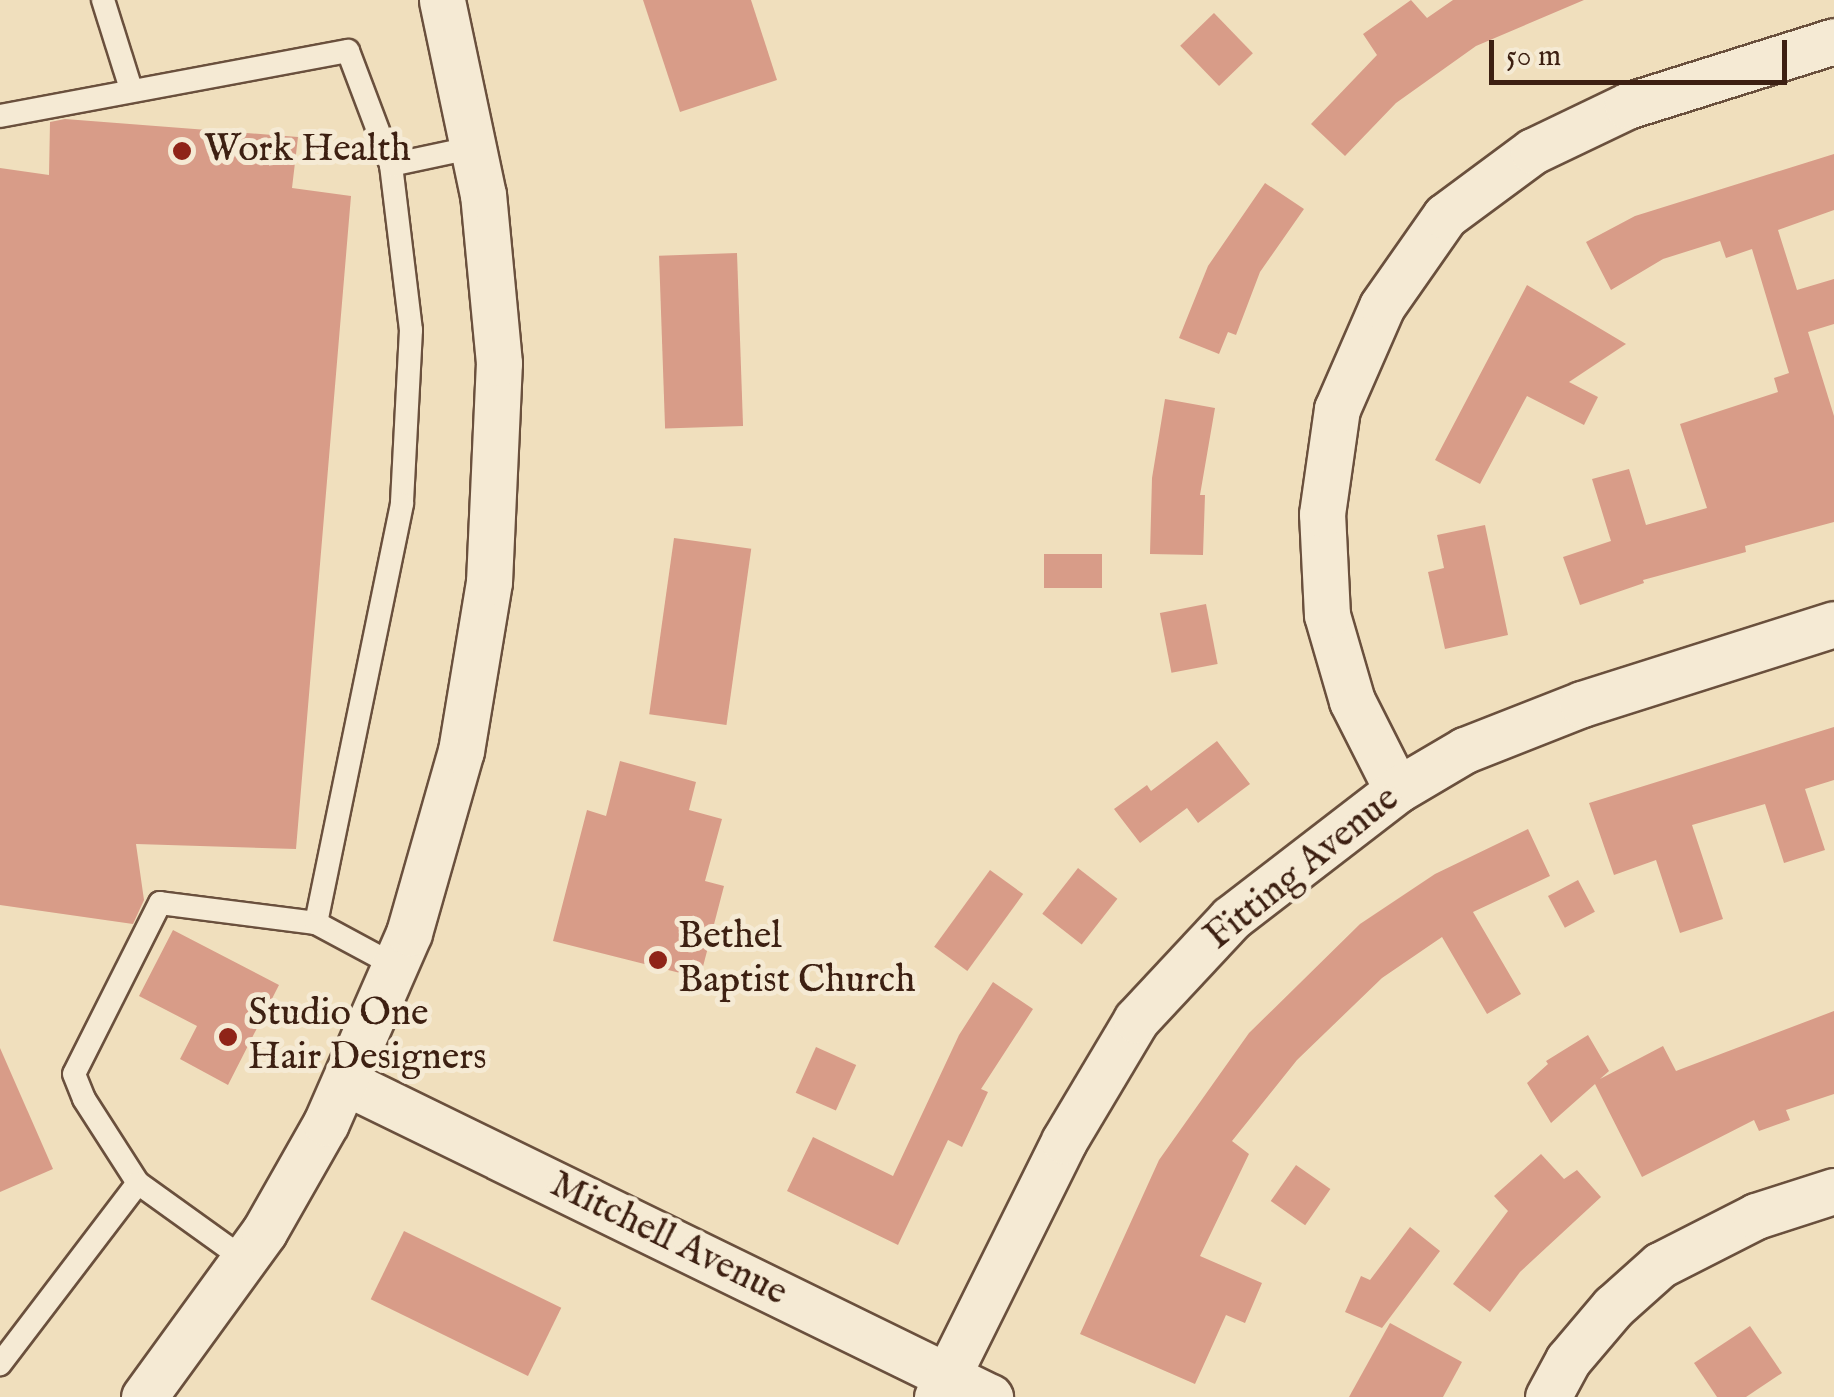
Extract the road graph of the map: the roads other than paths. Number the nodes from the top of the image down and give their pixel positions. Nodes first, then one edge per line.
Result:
1 (103, 0) edge
2 (442, 0) edge
3 (1834, 41) edge
4 (131, 90) junction
5 (0, 116) edge
6 (475, 147) junction
7 (391, 165) junction
8 (1834, 624) edge
9 (1397, 790) junction
10 (316, 923) junction
11 (396, 966) junction
12 (345, 1082) junction
13 (138, 1182) junction
14 (1834, 1192) edge
15 (245, 1260) junction
16 (0, 1364) edge
17 (942, 1386) edge
18 (144, 1397) edge
19 (990, 1397) edge
20 (1548, 1397) edge

1 - 4 lane
2 - 6 street
3 - 9 street
4 - 5 lane
4 - 7 lane
6 - 7 lane
6 - 11 street
7 - 10 lane
8 - 9 street, Fitting Avenue
9 - 17 street, Fitting Avenue
10 - 11 lane
10 - 13 lane
11 - 12 street
12 - 15 street
12 - 17 street, Mitchell Avenue
13 - 15 lane
13 - 16 lane
14 - 20 street
15 - 18 street
17 - 19 street, Mitchell Avenue

